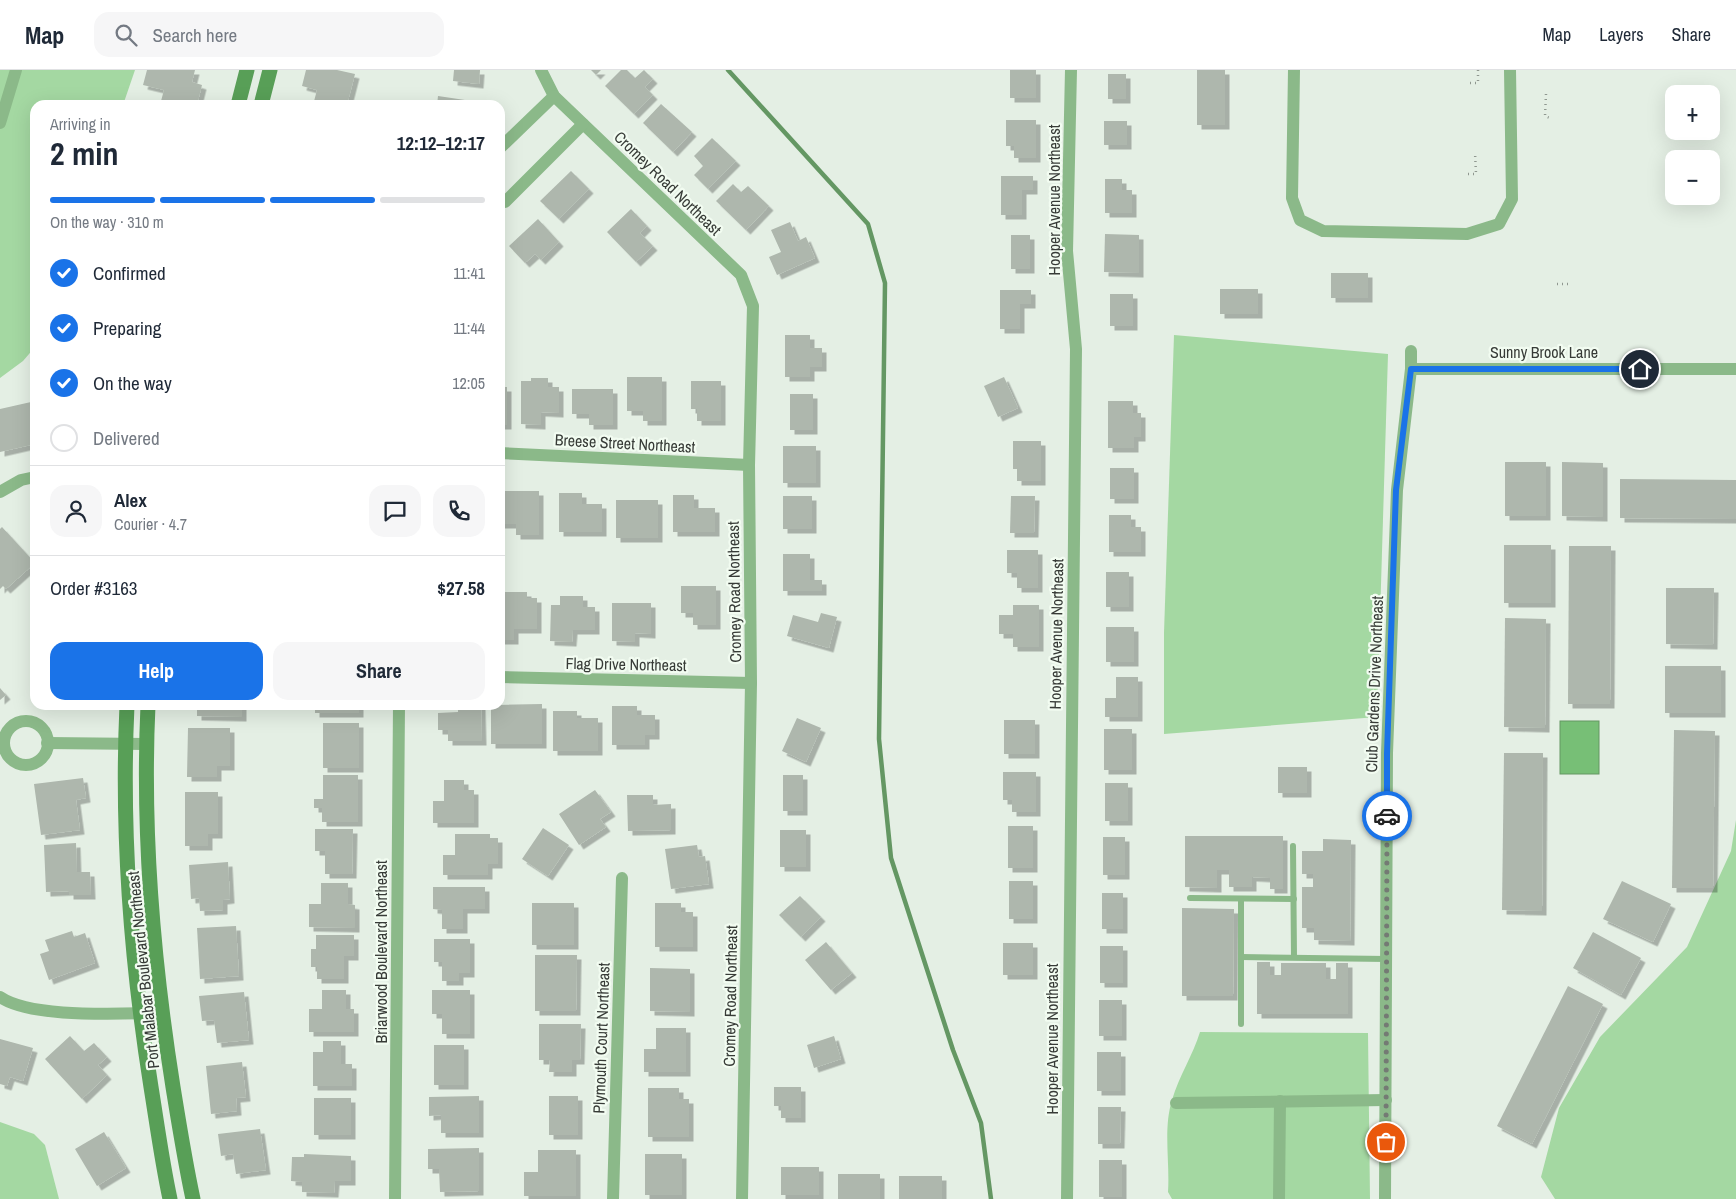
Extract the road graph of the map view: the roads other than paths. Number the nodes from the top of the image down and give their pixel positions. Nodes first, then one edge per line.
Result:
1 (16, 70) edge
2 (270, 70) edge
3 (541, 70) edge
4 (1071, 70) edge
5 (1294, 70) edge
6 (1510, 70) edge
7 (246, 76) edge
8 (266, 88) junction
9 (554, 96) junction
10 (239, 100) edge
11 (262, 100) edge
12 (0, 123) edge
13 (583, 124) junction
14 (505, 143) edge
15 (505, 202) edge
16 (1411, 351) dead end
17 (1736, 368) edge
18 (1411, 369) junction
19 (505, 453) edge
20 (749, 465) junction
21 (30, 478) edge
22 (0, 492) edge
23 (505, 677) edge
24 (751, 683) junction
25 (127, 710) edge
26 (148, 710) edge
27 (399, 710) edge
28 (48, 743) dead end
29 (125, 744) junction
30 (146, 744) junction
31 (1293, 846) dead end
32 (622, 878) dead end
33 (1190, 898) dead end
34 (1241, 899) junction
35 (1294, 899) junction
36 (1241, 957) junction
37 (1294, 957) junction
38 (1387, 959) junction
39 (0, 997) edge
40 (139, 1013) junction
41 (162, 1013) junction
42 (1241, 1024) dead end
43 (1386, 1100) junction
44 (1280, 1101) junction
45 (1176, 1103) dead end
46 (170, 1199) edge
47 (193, 1199) edge
48 (395, 1199) edge
49 (613, 1199) edge
50 (742, 1199) edge
51 (1067, 1199) edge
52 (1279, 1199) edge
53 (1386, 1199) edge

1 - 12 street
2 - 8 street
3 - 9 street, Cromey Road Northeast
4 - 51 street, Hooper Avenue Northeast
5 - 6 street
7 - 8 street
7 - 10 street
8 - 11 street
9 - 13 street, Cromey Road Northeast
9 - 14 street
13 - 15 street
13 - 20 street, Cromey Road Northeast
16 - 18 street, Club Gardens Drive Northeast
17 - 18 street, Sunny Brook Lane
18 - 38 street, Club Gardens Drive Northeast
19 - 20 street, Breese Street Northeast
20 - 24 street, Cromey Road Northeast
21 - 22 street
23 - 24 street, Flag Drive Northeast
24 - 50 street, Cromey Road Northeast
25 - 29 street, Port Malabar Boulevard Northeast
26 - 30 street, Port Malabar Boulevard Northeast
27 - 48 street, Briarwood Boulevard Northeast
28 - 29 street
29 - 30 street
29 - 40 street, Port Malabar Boulevard Northeast
30 - 41 street, Port Malabar Boulevard Northeast
31 - 35 lane
32 - 49 street, Plymouth Court Northeast
33 - 34 lane
34 - 35 lane
34 - 36 lane
35 - 37 lane
36 - 37 lane
36 - 42 lane
37 - 38 lane
38 - 43 street, Club Gardens Drive Northeast
39 - 40 street
40 - 41 street
40 - 46 street, Port Malabar Boulevard Northeast
41 - 47 street, Port Malabar Boulevard Northeast
43 - 44 street
43 - 53 street, Club Gardens Drive Northeast
44 - 45 street
44 - 52 street

